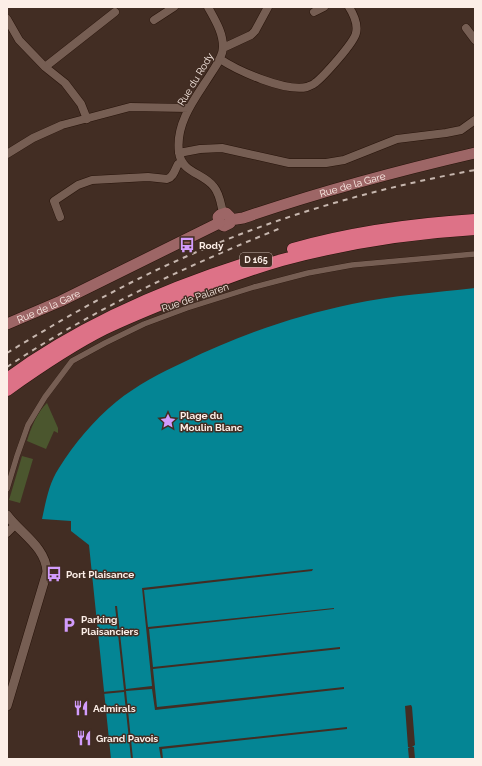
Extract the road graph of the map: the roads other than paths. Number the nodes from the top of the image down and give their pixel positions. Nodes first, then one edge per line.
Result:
1 (174, 7) edge
2 (208, 7) edge
3 (268, 7) edge
4 (324, 7) edge
5 (349, 7) edge
6 (115, 12) dead end
7 (314, 12) dead end
8 (7, 19) edge
9 (154, 20) dead end
10 (466, 28) dead end
11 (475, 40) edge
12 (223, 48) junction
13 (220, 59) junction
14 (45, 67) junction
15 (189, 108) junction
16 (87, 119) junction
17 (475, 120) edge
18 (179, 153) junction
19 (475, 153) edge
20 (7, 154) edge
21 (183, 163) junction
22 (60, 217) dead end
23 (224, 219) junction
24 (475, 220) edge
25 (475, 229) edge
26 (475, 254) edge
27 (7, 324) edge
28 (58, 350) junction
29 (7, 379) edge
30 (7, 390) edge
31 (7, 490) edge
32 (7, 515) edge
33 (15, 525) junction
34 (7, 532) edge
35 (9, 693) edge
36 (7, 706) edge

1 - 9 street
2 - 12 street, Rue du Rody
3 - 12 street
4 - 7 street
5 - 13 street
6 - 14 street
8 - 14 street
10 - 11 street
12 - 13 street, Rue du Rody
13 - 15 street, Rue du Rody
14 - 16 street
15 - 16 street
15 - 18 street, Rue du Rody
16 - 20 street
17 - 18 street
18 - 21 street, Rue du Rody
19 - 23 main road, Rue de la Gare
21 - 22 street
21 - 23 street, Rue du Rody
23 - 27 main road, Rue de la Gare
24 - 28 highway, D 165
25 - 28 highway, D 165
26 - 31 street, Rue de Palaren
28 - 29 highway, D 165
28 - 30 highway, D 165
32 - 33 street
33 - 34 street
33 - 35 street
35 - 36 street

